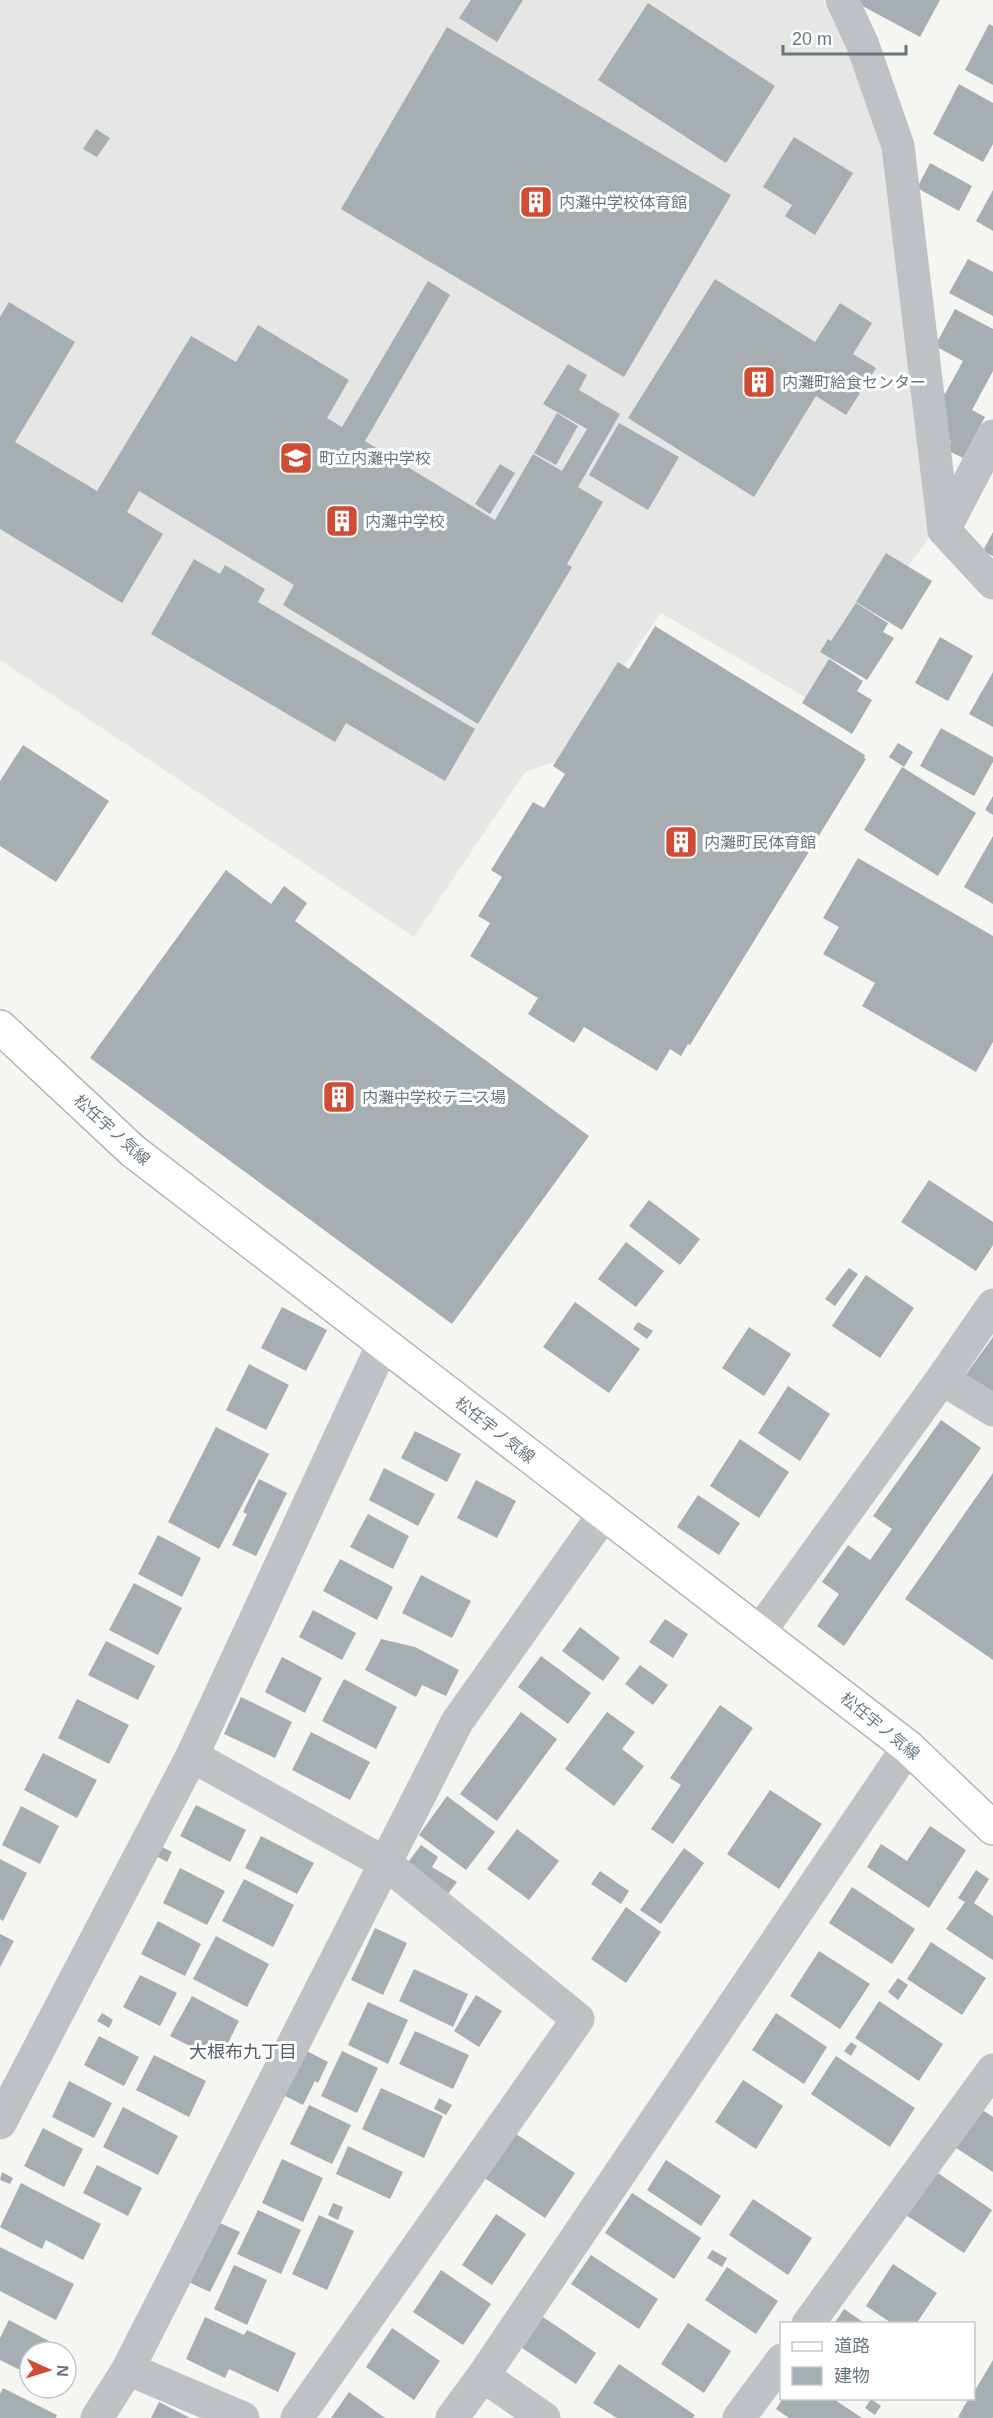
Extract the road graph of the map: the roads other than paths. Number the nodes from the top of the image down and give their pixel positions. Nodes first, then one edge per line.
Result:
1 (842, 0) edge
2 (993, 436) edge
3 (944, 530) junction
4 (993, 583) edge
5 (0, 1027) edge
6 (993, 1305) edge
7 (383, 1344) junction
8 (942, 1379) junction
9 (993, 1410) edge
10 (604, 1514) junction
11 (760, 1631) junction
12 (908, 1747) junction
13 (192, 1756) junction
14 (993, 1828) edge
15 (385, 1863) junction
16 (993, 2070) edge
17 (0, 2123) edge
18 (809, 2322) edge
19 (780, 2363) edge
20 (128, 2369) junction
21 (483, 2376) junction
22 (97, 2418) edge
23 (243, 2418) edge
24 (297, 2418) edge
25 (452, 2418) edge
26 (544, 2418) edge
27 (740, 2418) edge

1 - 3 street
2 - 3 street
3 - 4 street
5 - 7 main road, 松任宇ノ気線
6 - 8 street
7 - 10 main road, 松任宇ノ気線
7 - 13 street
8 - 9 street
8 - 11 street
10 - 11 main road, 松任宇ノ気線
10 - 15 street
11 - 12 main road, 松任宇ノ気線
12 - 14 main road, 松任宇ノ気線
12 - 21 street
13 - 15 street
13 - 17 street
15 - 20 street
15 - 24 street
16 - 18 street
19 - 27 street
20 - 22 street
20 - 23 street
21 - 25 street
21 - 26 street

